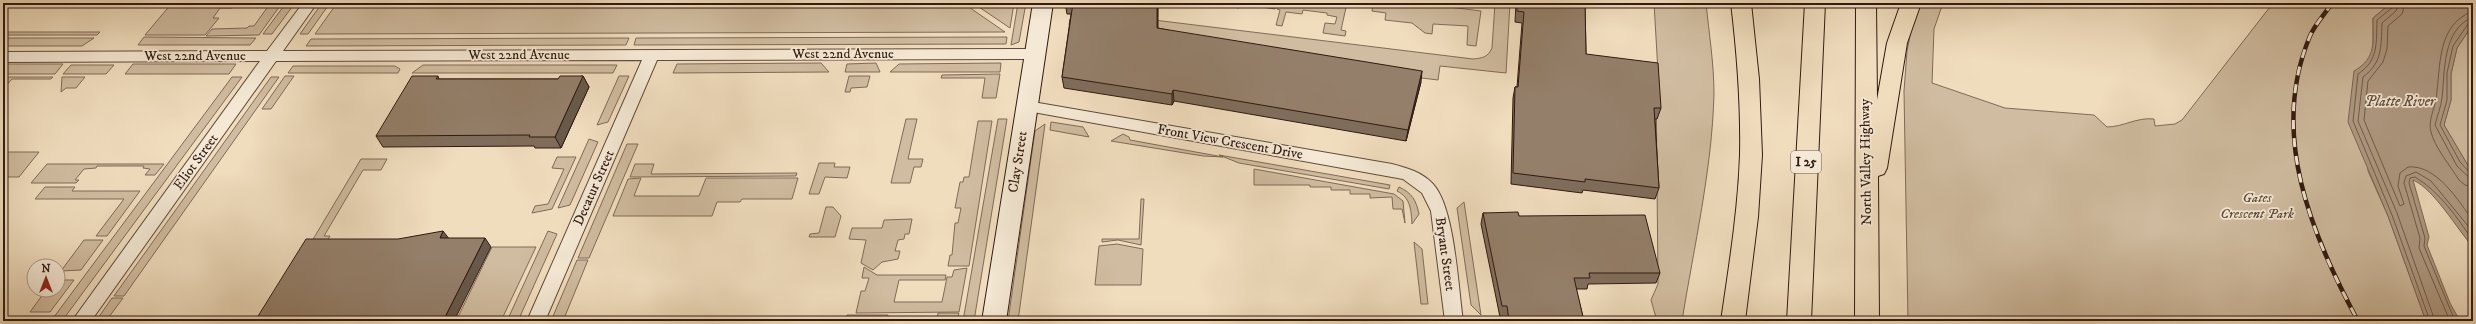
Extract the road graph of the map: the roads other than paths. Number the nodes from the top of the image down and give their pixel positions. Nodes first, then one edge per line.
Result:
1 (310, 3) edge
2 (1043, 3) edge
3 (1741, 3) edge
4 (1815, 3) edge
5 (1866, 3) edge
6 (1911, 3) edge
7 (1035, 54) junction
8 (652, 55) junction
9 (272, 56) junction
10 (3, 57) edge
11 (1027, 106) junction
12 (1429, 189) joint
13 (1866, 222) junction
14 (81, 321) edge
15 (536, 321) edge
16 (994, 321) edge
17 (1454, 321) edge
18 (1733, 321) edge
19 (1799, 321) edge
20 (1867, 321) edge

1 - 9 street, Eliot Street
2 - 7 street, Clay Street
3 - 18 highway
4 - 19 highway, I 25
5 - 13 highway, North Valley Highway
6 - 13 highway
7 - 8 street, West 22nd Avenue
7 - 11 street, Clay Street
8 - 9 street, West 22nd Avenue
8 - 15 street, Decatur Street
9 - 10 street, West 22nd Avenue
9 - 14 street, Eliot Street
11 - 12 street, Front View Crescent Drive
11 - 16 street, Clay Street
12 - 17 street, Bryant Street
13 - 20 highway, North Valley Highway

